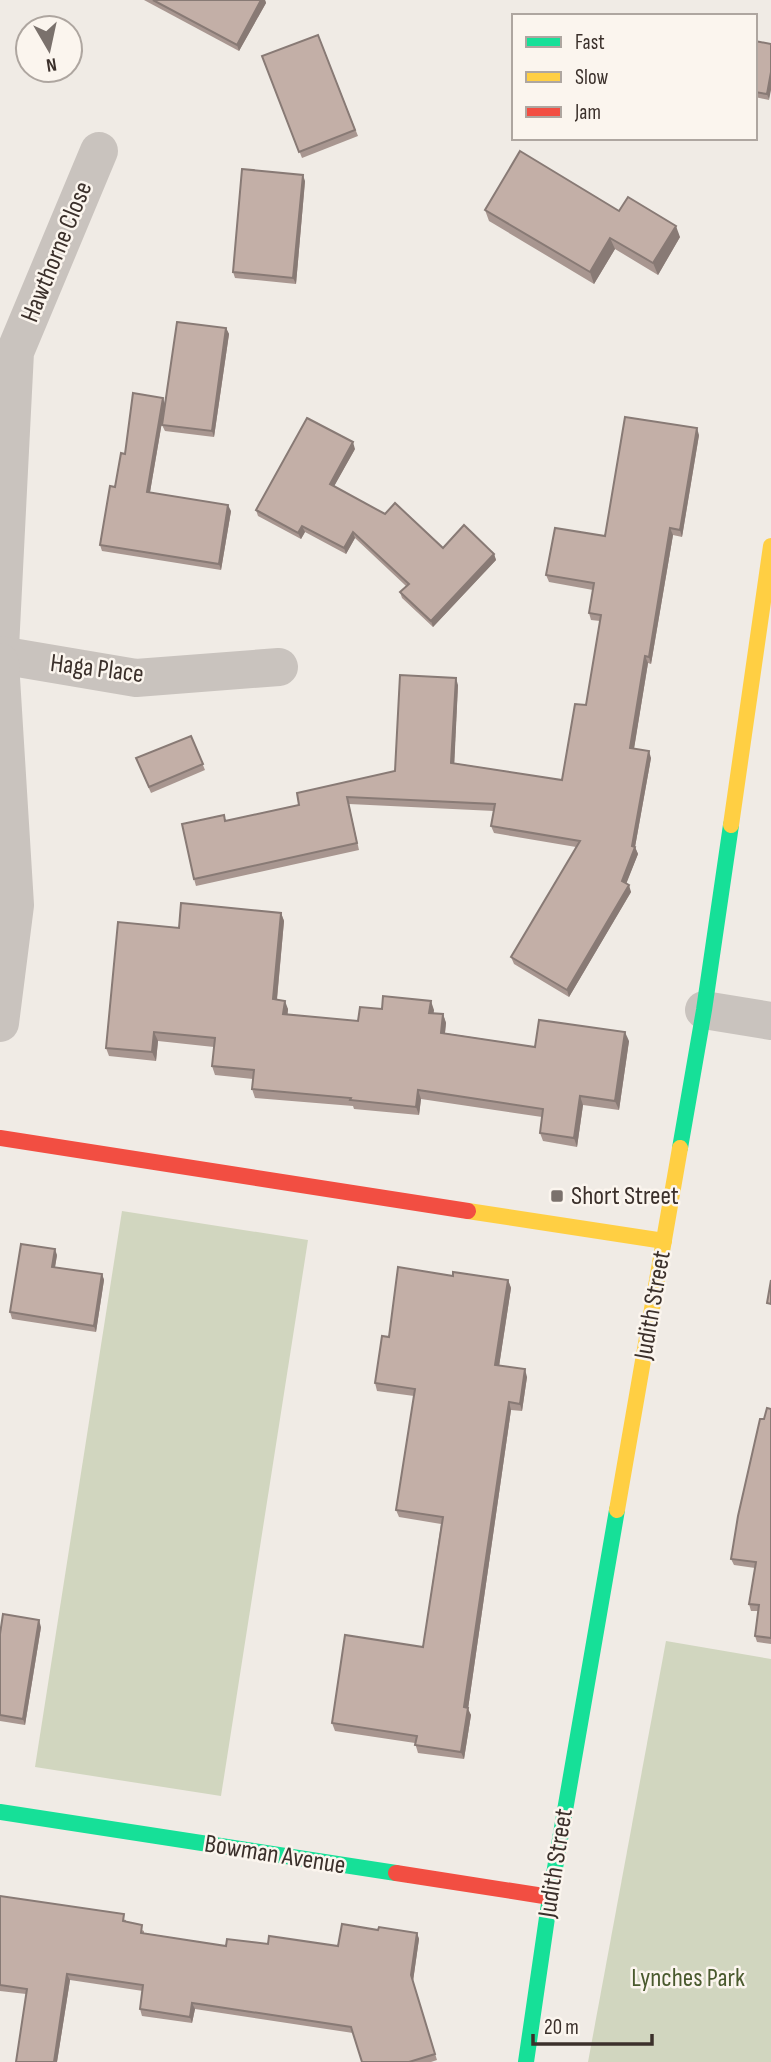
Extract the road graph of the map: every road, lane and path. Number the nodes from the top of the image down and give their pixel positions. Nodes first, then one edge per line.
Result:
1 (99, 150) dead end
2 (771, 546) edge
3 (0, 648) edge
4 (0, 655) edge
5 (0, 662) edge
6 (279, 667) dead end
7 (704, 1010) junction
8 (771, 1021) edge
9 (0, 1023) edge
10 (0, 1138) edge
11 (664, 1241) junction
12 (0, 1812) edge
13 (550, 1897) junction
14 (526, 2062) edge

1 - 3 street, Hawthorne Close
2 - 7 street, Judith Street
4 - 6 street, Haga Place
5 - 9 street
7 - 8 street
7 - 11 street, Judith Street
10 - 11 street
11 - 13 street, Judith Street
12 - 13 street, Bowman Avenue
13 - 14 street, Judith Street

